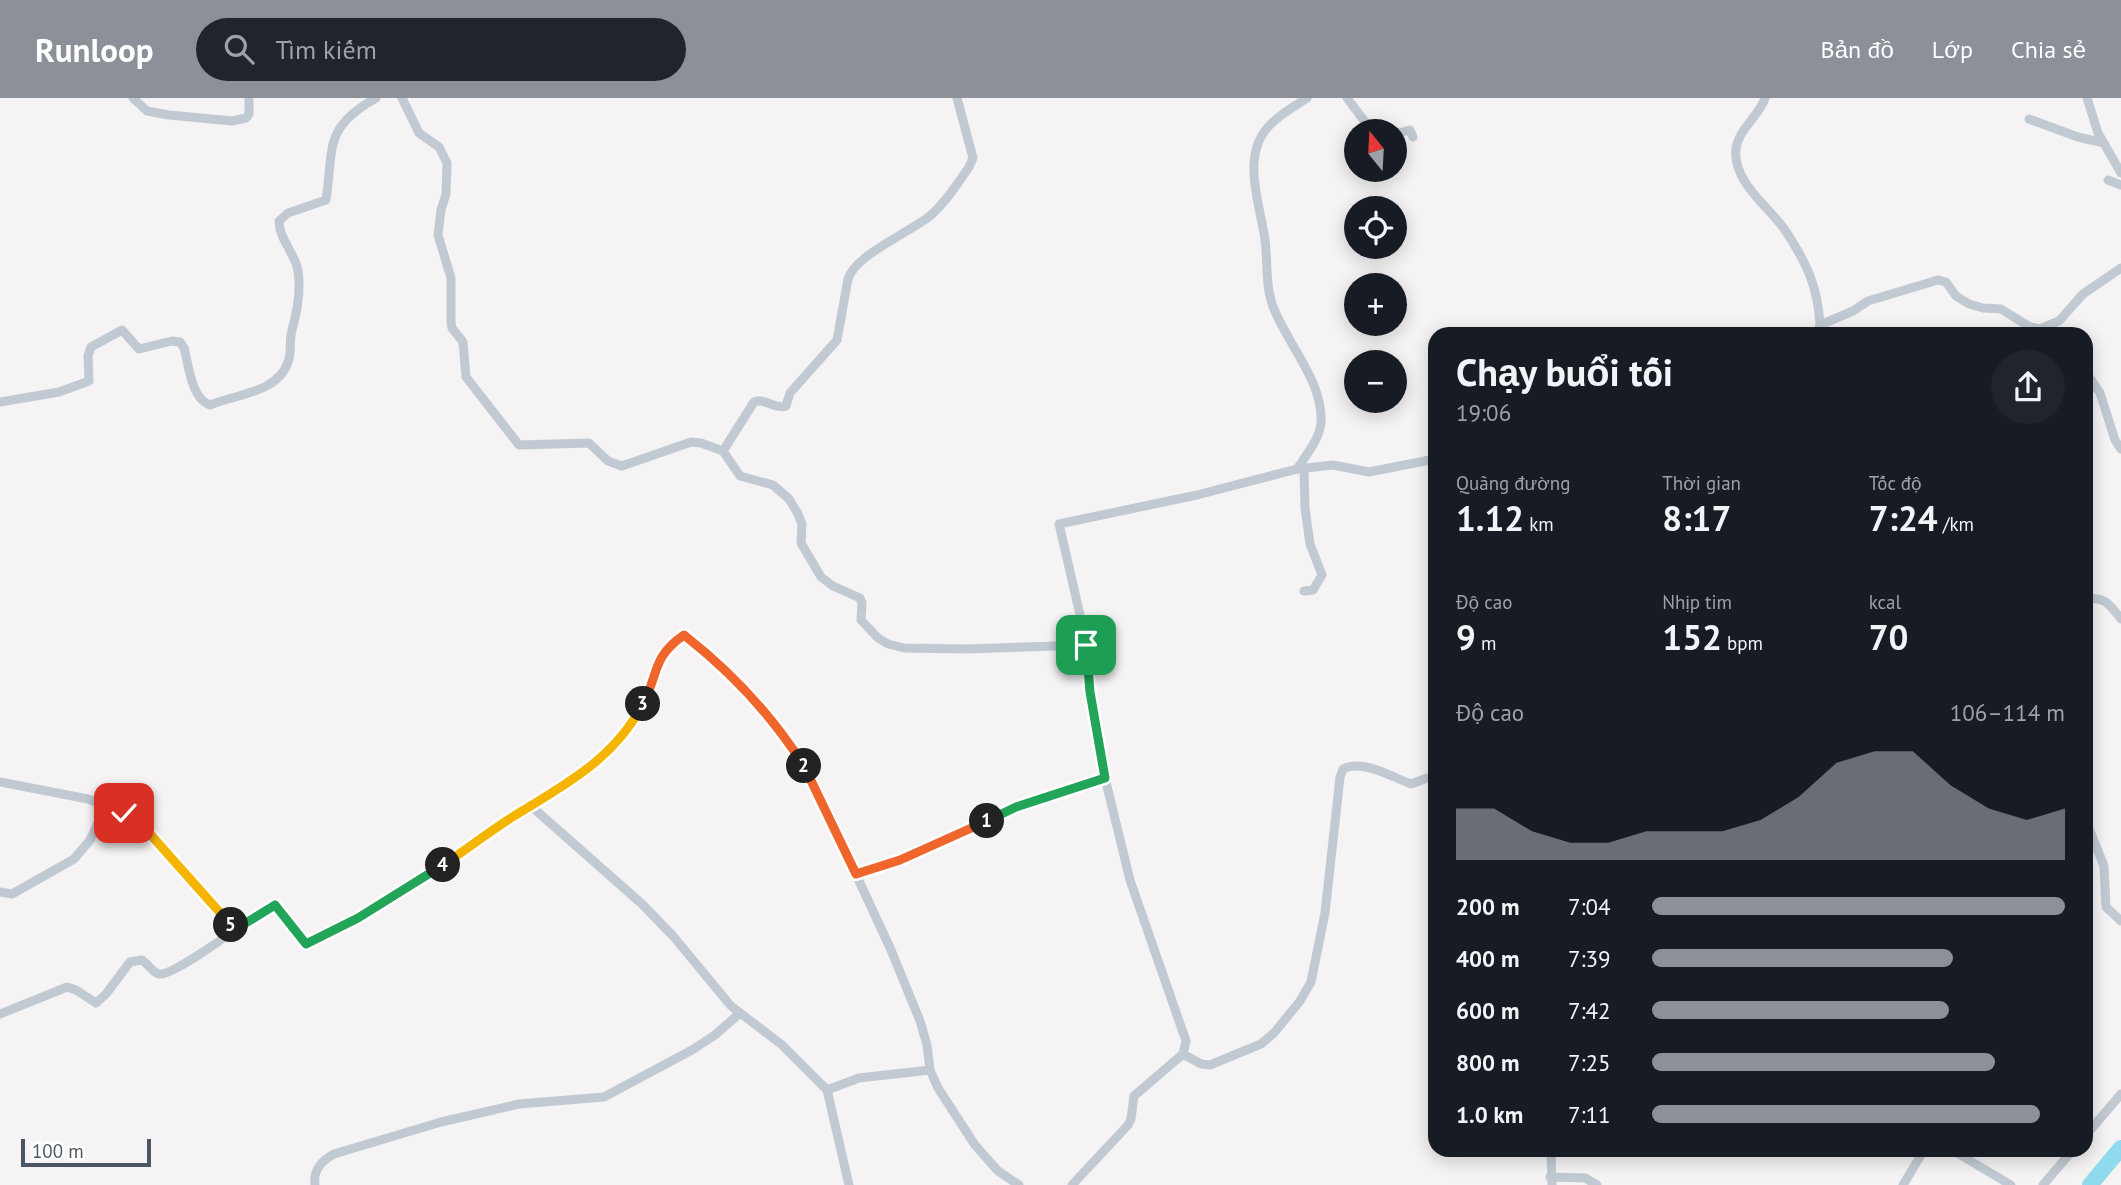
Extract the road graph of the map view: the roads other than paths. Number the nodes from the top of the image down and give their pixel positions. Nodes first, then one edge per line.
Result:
1 (133, 98) edge
2 (249, 98) edge
3 (376, 98) edge
4 (402, 98) edge
5 (957, 98) edge
6 (1307, 98) edge
7 (1347, 98) edge
8 (1765, 98) edge
9 (2087, 98) edge
10 (1363, 119) edge
11 (2029, 119) dead end
12 (1407, 131) edge
13 (1413, 137) dead end
14 (2104, 143) junction
15 (2121, 173) edge
16 (2108, 180) dead end
17 (2121, 185) edge
18 (2121, 268) edge
19 (1818, 327) edge
20 (1822, 327) edge
21 (2030, 327) edge
22 (2051, 327) edge
23 (2093, 382) edge
24 (0, 402) edge
25 (2121, 449) edge
26 (723, 451) junction
27 (1428, 460) edge
28 (1301, 469) junction
29 (1304, 591) dead end
30 (2093, 598) edge
31 (2121, 619) edge
32 (1086, 645) junction
33 (1105, 778) junction
34 (1428, 778) edge
35 (0, 782) edge
36 (106, 806) junction
37 (532, 807) junction
38 (2093, 838) edge
39 (856, 874) junction
40 (0, 892) edge
41 (2121, 921) edge
42 (236, 929) junction
43 (740, 1013) junction
44 (0, 1014) edge
45 (1184, 1054) junction
46 (930, 1070) junction
47 (827, 1090) junction
48 (2121, 1094) edge
49 (2093, 1127) edge
50 (1551, 1157) edge
51 (1920, 1157) edge
52 (1964, 1157) edge
53 (2067, 1157) edge
54 (1551, 1181) edge
55 (315, 1185) edge
56 (849, 1185) edge
57 (1019, 1185) edge
58 (1072, 1185) edge
59 (1597, 1185) edge
60 (1903, 1185) edge
61 (2011, 1185) edge
62 (2043, 1185) edge

1 - 2 street
3 - 24 street
4 - 26 street
5 - 26 street
6 - 28 street
7 - 10 street
8 - 19 street
9 - 14 street
11 - 14 street
12 - 13 street
14 - 15 street
16 - 17 street
18 - 22 street
20 - 21 street
23 - 25 street
26 - 32 street
27 - 28 street
28 - 29 street
28 - 32 street
30 - 31 street
32 - 33 street
33 - 39 street
33 - 45 street
34 - 45 street
35 - 36 street
36 - 40 street
36 - 42 street
37 - 39 street
37 - 42 street
37 - 43 street
38 - 41 street
39 - 46 street
42 - 44 street
43 - 47 street
43 - 55 street
45 - 58 street
46 - 47 street
46 - 57 street
47 - 56 street
48 - 49 street
50 - 54 street
51 - 60 street
52 - 61 street
53 - 62 street
54 - 59 street

